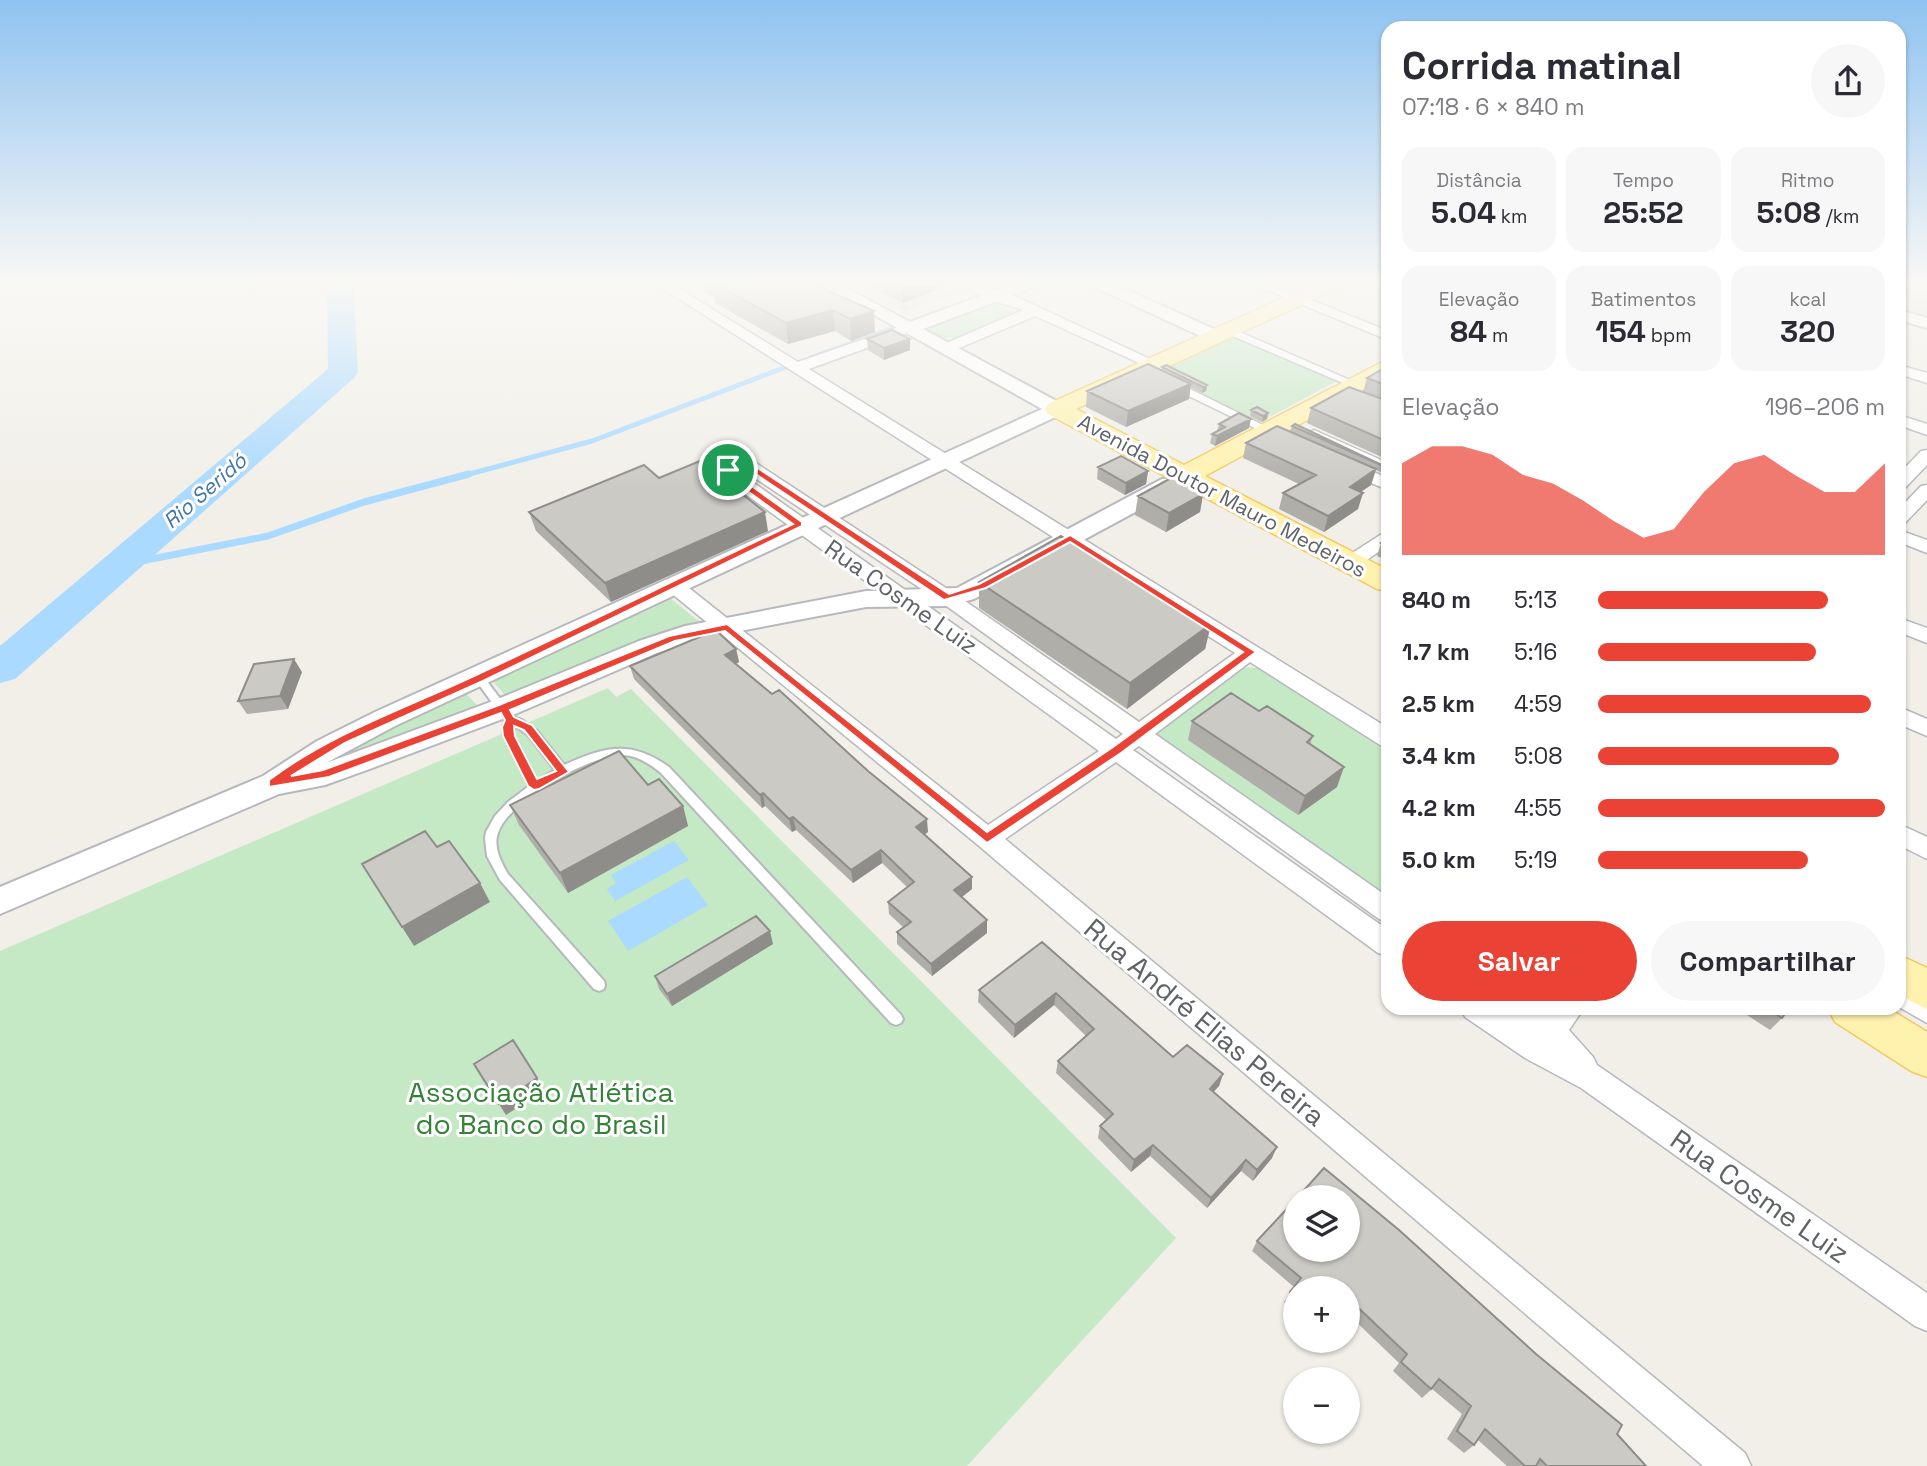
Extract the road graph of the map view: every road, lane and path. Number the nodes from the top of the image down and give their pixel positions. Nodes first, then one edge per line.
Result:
1 (770, 351) edge
2 (829, 351) edge
3 (953, 351) edge
4 (1112, 351) edge
5 (1190, 351) edge
6 (1263, 351) edge
7 (792, 365) junction
8 (1906, 371) edge
9 (1154, 373) junction
10 (1381, 373) edge
11 (1927, 378) edge
12 (1359, 393) junction
13 (1057, 409) junction
14 (1906, 422) edge
15 (1927, 430) edge
16 (1283, 433) junction
17 (1927, 455) edge
18 (944, 460) junction
19 (1340, 462) edge
20 (1381, 472) edge
21 (1381, 472) edge
22 (1381, 472) edge
23 (1906, 475) edge
24 (1184, 476) junction
25 (1906, 482) edge
26 (1927, 488) edge
27 (1906, 511) edge
28 (822, 514) junction
29 (799, 524) junction
30 (1070, 538) junction
31 (1906, 539) edge
32 (1381, 542) edge
33 (1927, 547) edge
34 (1350, 562) junction
35 (1381, 578) edge
36 (672, 584) junction
37 (903, 597) junction
38 (948, 598) junction
39 (727, 627) junction
40 (1906, 627) edge
41 (1927, 636) edge
42 (1250, 652) junction
43 (479, 678) junction
44 (507, 714) junction
45 (1906, 718) edge
46 (1927, 728) edge
47 (1139, 733) junction
48 (1381, 735) edge
49 (1117, 750) junction
50 (563, 772) junction
51 (273, 783) junction
52 (534, 786) junction
53 (987, 838) junction
54 (1906, 838) edge
55 (1927, 849) edge
56 (0, 901) edge
57 (1381, 906) edge
58 (1381, 941) edge
59 (1906, 977) edge
60 (599, 985) dead end
61 (1927, 990) edge
62 (1906, 1001) edge
63 (1927, 1014) edge
64 (1490, 1015) edge
65 (1525, 1015) edge
66 (1564, 1015) edge
67 (1861, 1015) edge
68 (1889, 1015) edge
69 (896, 1018) dead end
70 (1927, 1038) edge
71 (1543, 1040) junction
72 (1927, 1056) edge
73 (1927, 1314) edge
74 (1732, 1466) edge

1 - 7 street
2 - 7 street
3 - 13 street
4 - 9 street
5 - 9 main road
6 - 12 street
7 - 18 street
8 - 11 street
9 - 13 main road
9 - 16 street
10 - 12 main road
12 - 16 main road
13 - 18 street
13 - 24 main road, Avenida Doutor Mauro Medeiros
14 - 15 street
16 - 20 street
16 - 21 street
16 - 24 main road
17 - 23 street
18 - 28 street
18 - 30 street
19 - 22 street
24 - 30 street
24 - 34 main road, Avenida Doutor Mauro Medeiros
25 - 26 street
26 - 27 street
28 - 29 street
28 - 29 street, Rua Cosme Luiz
28 - 38 street, Rua Cosme Luiz
29 - 36 street
29 - 37 street, Rua Cosme Luiz
30 - 38 street
30 - 42 street
31 - 33 street
32 - 34 street
34 - 35 main road, Avenida Doutor Mauro Medeiros
36 - 39 street, Rua André Elias Pereira
36 - 43 street
37 - 38 street
37 - 39 street
37 - 49 street, Rua Cosme Luiz
38 - 47 street, Rua Cosme Luiz
39 - 44 street
39 - 53 street, Rua André Elias Pereira
40 - 41 street
42 - 47 street
42 - 48 street
43 - 44 lane
43 - 51 street
44 - 50 lane
44 - 51 street
44 - 52 lane
45 - 46 street
47 - 49 street
47 - 57 street, Rua Cosme Luiz
49 - 53 street
49 - 58 street, Rua Cosme Luiz
50 - 52 lane
50 - 69 lane
51 - 56 street
52 - 60 lane
53 - 74 street, Rua André Elias Pereira
54 - 55 street
59 - 61 main road
62 - 63 street
64 - 71 street, Rua Cosme Luiz
65 - 71 street, Rua Cosme Luiz
66 - 71 street
67 - 72 main road
68 - 70 street
71 - 73 street, Rua Cosme Luiz

